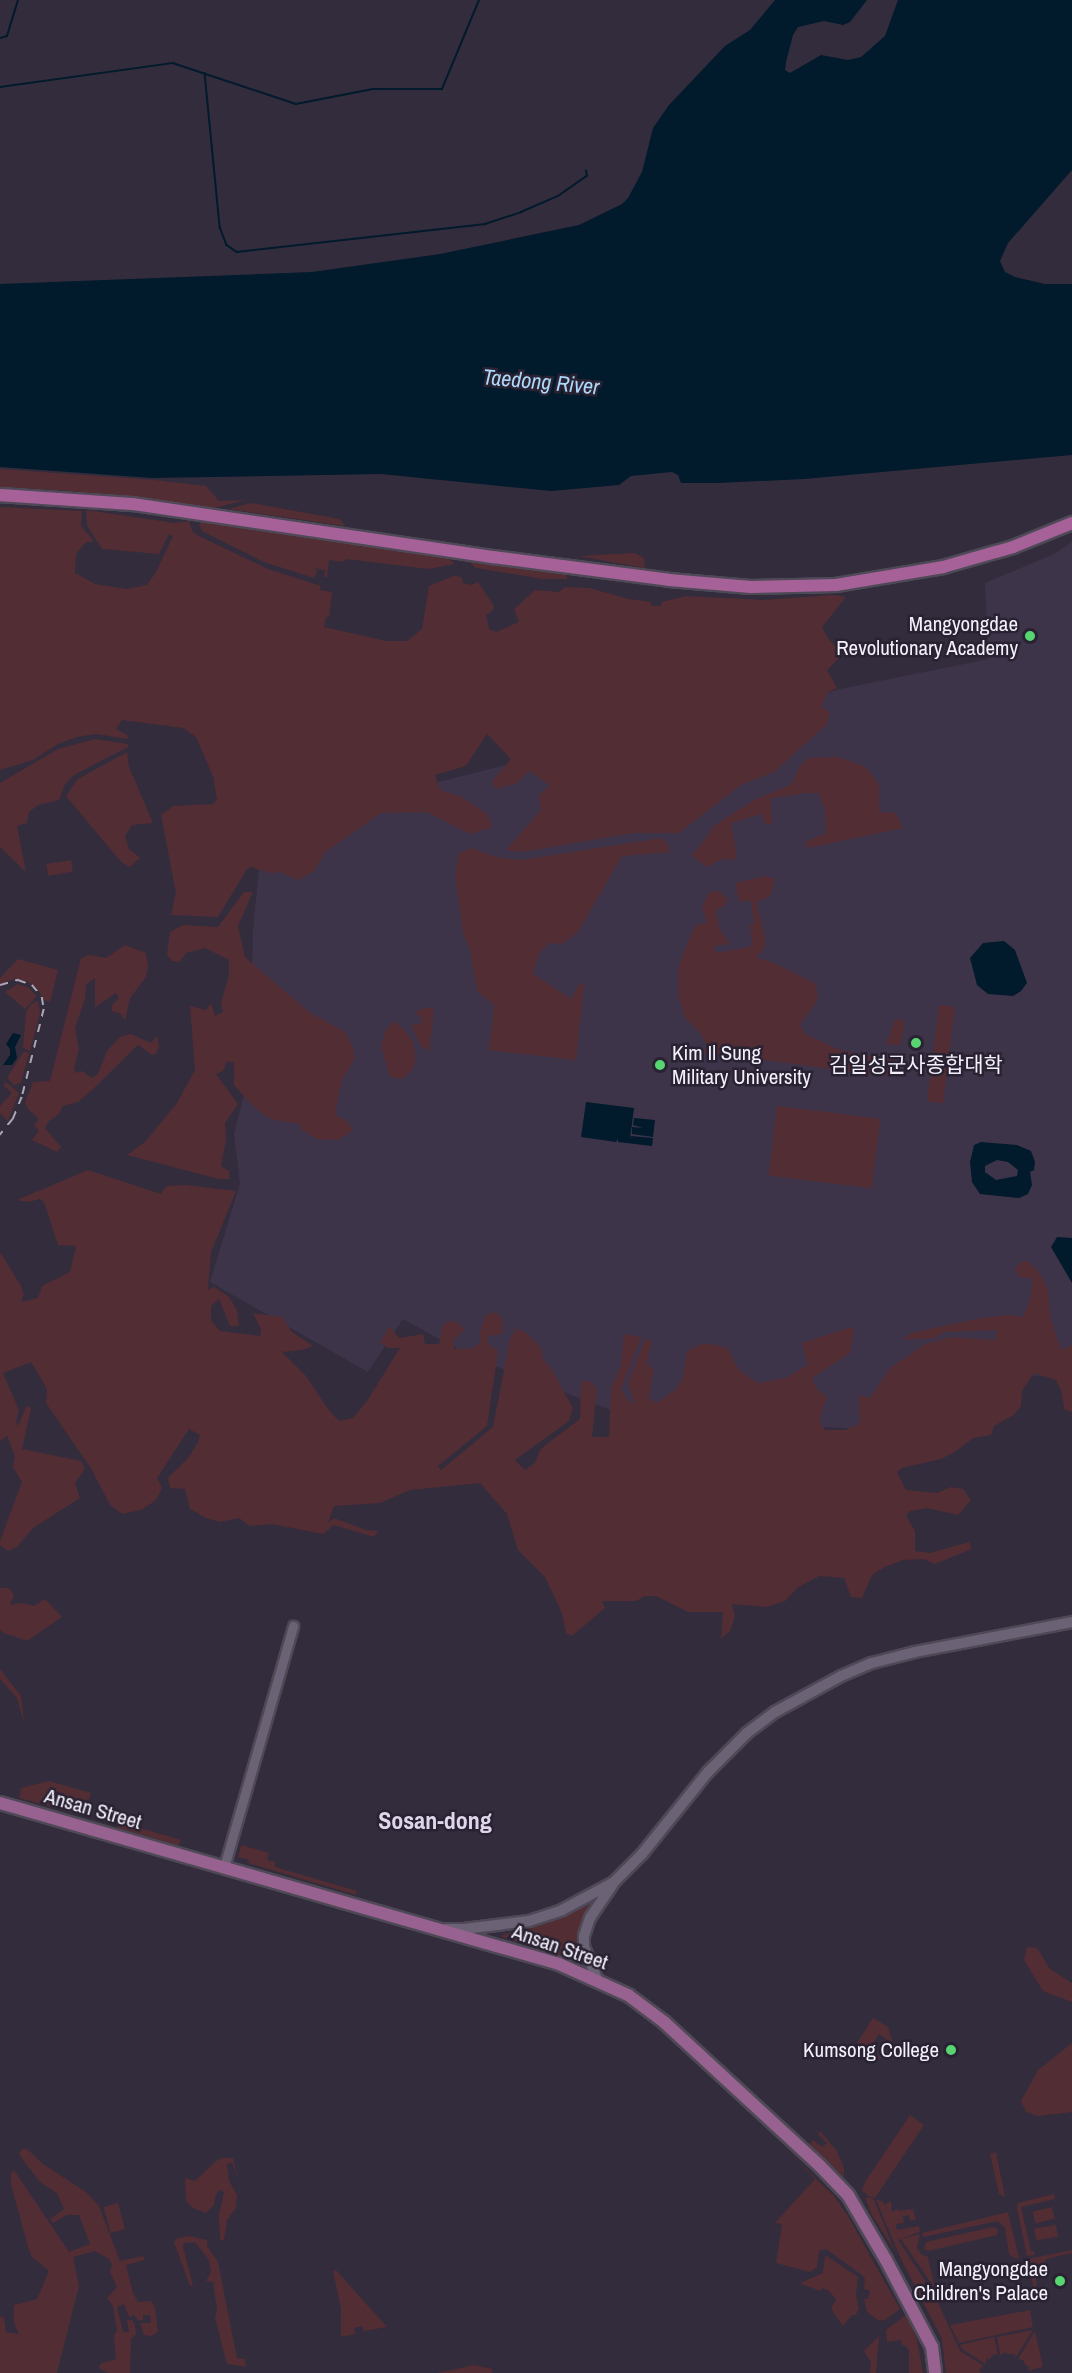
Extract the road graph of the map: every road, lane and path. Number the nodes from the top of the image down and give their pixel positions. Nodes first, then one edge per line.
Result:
1 (0, 495) edge
2 (1072, 523) edge
3 (1072, 1622) edge
4 (293, 1626) dead end
5 (2, 1807) edge
6 (224, 1867) junction
7 (614, 1882) junction
8 (435, 1929) junction
9 (597, 1979) junction
10 (935, 2373) edge

1 - 2 highway
3 - 7 main road
4 - 6 street
5 - 6 main road, Ansan Street
6 - 8 main road, Ansan Street
7 - 8 main road
7 - 9 main road
8 - 9 main road, Ansan Street
9 - 10 main road, Ansan Street

